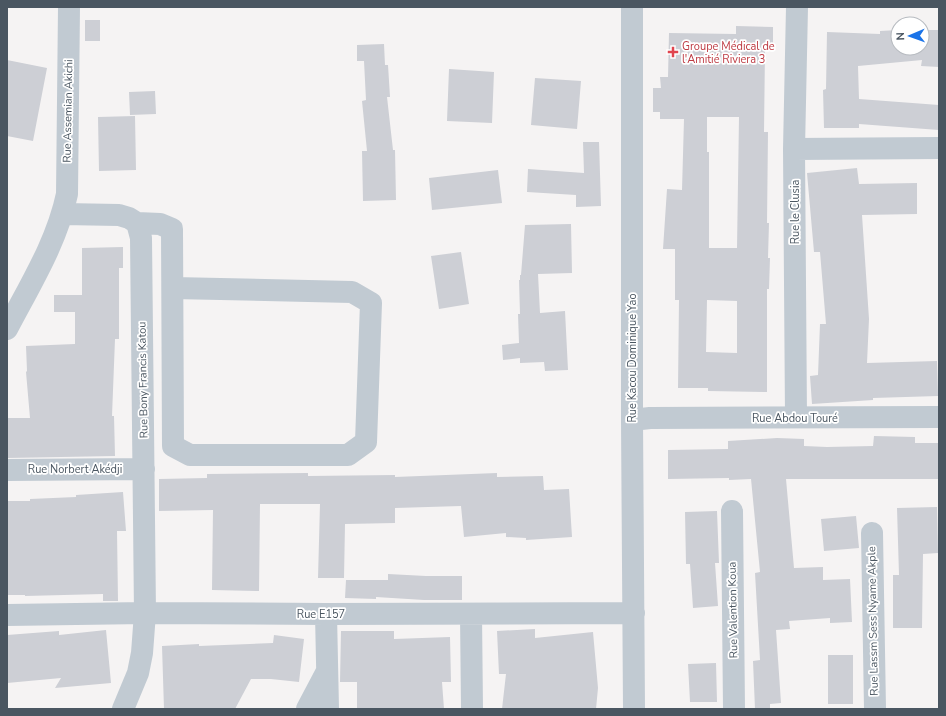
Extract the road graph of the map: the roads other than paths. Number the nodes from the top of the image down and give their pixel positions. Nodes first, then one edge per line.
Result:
1 (70, 7) edge
2 (632, 7) edge
3 (797, 7) edge
4 (939, 148) edge
5 (794, 149) junction
6 (63, 214) junction
7 (137, 223) junction
8 (173, 288) junction
9 (7, 329) edge
10 (939, 417) edge
11 (796, 418) junction
12 (641, 419) junction
13 (144, 469) junction
14 (7, 470) edge
15 (732, 511) dead end
16 (872, 533) dead end
17 (145, 613) junction
18 (634, 613) junction
19 (326, 614) junction
20 (471, 614) junction
21 (7, 615) edge
22 (327, 672) junction
23 (123, 709) edge
24 (307, 709) edge
25 (328, 709) edge
26 (472, 709) edge
27 (634, 709) edge
28 (734, 709) edge
29 (874, 709) edge

1 - 6 street, Rue Assemian Akichi
2 - 12 street, Rue Kacou Dominique Yao
3 - 5 street, Rue le Clusia
4 - 5 street
5 - 11 street, Rue le Clusia
6 - 7 street
6 - 9 street, Rue Assemian Akichi
7 - 8 street
7 - 13 street, Rue Bony Francis Katou
8 - 8 street
10 - 11 street, Rue Abdou Touré
11 - 12 street, Rue Abdou Touré
12 - 18 street, Rue Kacou Dominique Yao
13 - 14 street, Rue Norbert Akédji
13 - 17 street, Rue Bony Francis Katou
15 - 28 street, Rue Valention Koua
16 - 29 street, Rue Lassm Sess Nyame Akple
17 - 19 street, Rue E157
17 - 21 street, Rue E157
17 - 23 street, Rue Bony Francis Katou
18 - 20 street, Rue E157
18 - 27 street, Rue Kacou Dominique Yao
19 - 20 street, Rue E157
19 - 22 street
20 - 26 street
22 - 24 street
22 - 25 street

